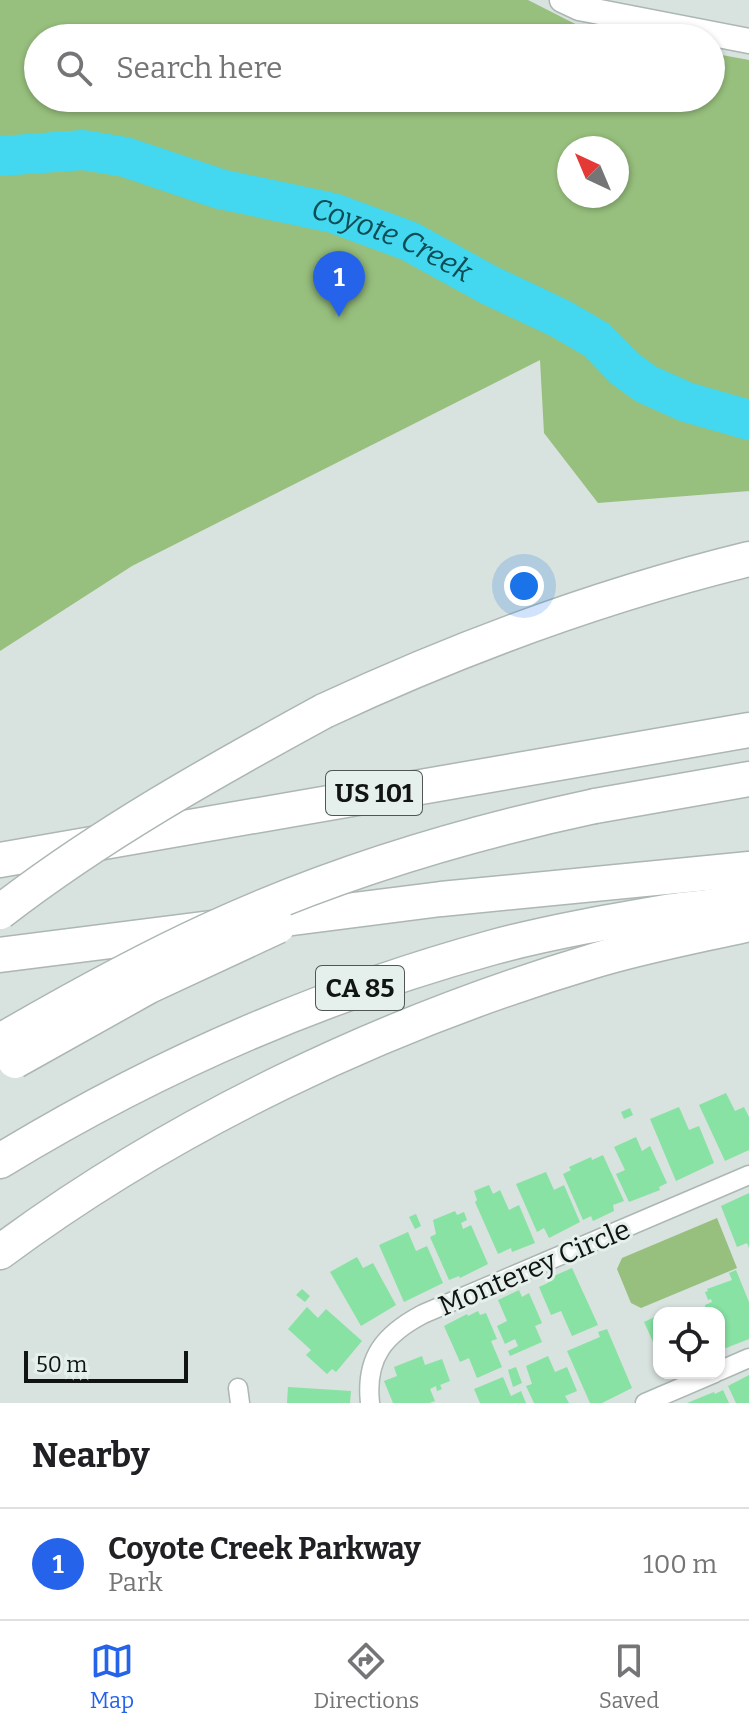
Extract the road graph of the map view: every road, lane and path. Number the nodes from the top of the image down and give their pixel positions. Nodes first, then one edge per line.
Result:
1 (575, 3) edge
2 (671, 24) edge
3 (725, 36) edge
4 (749, 41) edge
5 (749, 559) edge
6 (749, 730) edge
7 (749, 779) edge
8 (749, 801) edge
9 (597, 817) junction
10 (0, 860) edge
11 (749, 869) edge
12 (749, 897) edge
13 (0, 912) edge
14 (749, 924) edge
15 (0, 955) edge
16 (4, 1053) edge
17 (0, 1161) edge
18 (749, 1175) edge
19 (0, 1252) edge
20 (749, 1358) edge
21 (725, 1368) edge
22 (701, 1379) edge
23 (370, 1403) edge
24 (645, 1403) edge

1 - 2 street
3 - 4 street
5 - 13 highway, bridge
6 - 10 highway, US 101
7 - 9 highway
8 - 9 highway
9 - 16 highway, bridge
11 - 15 highway
12 - 17 highway, CA 85
14 - 19 highway
18 - 23 street, Monterey Circle
20 - 21 street
22 - 24 street

